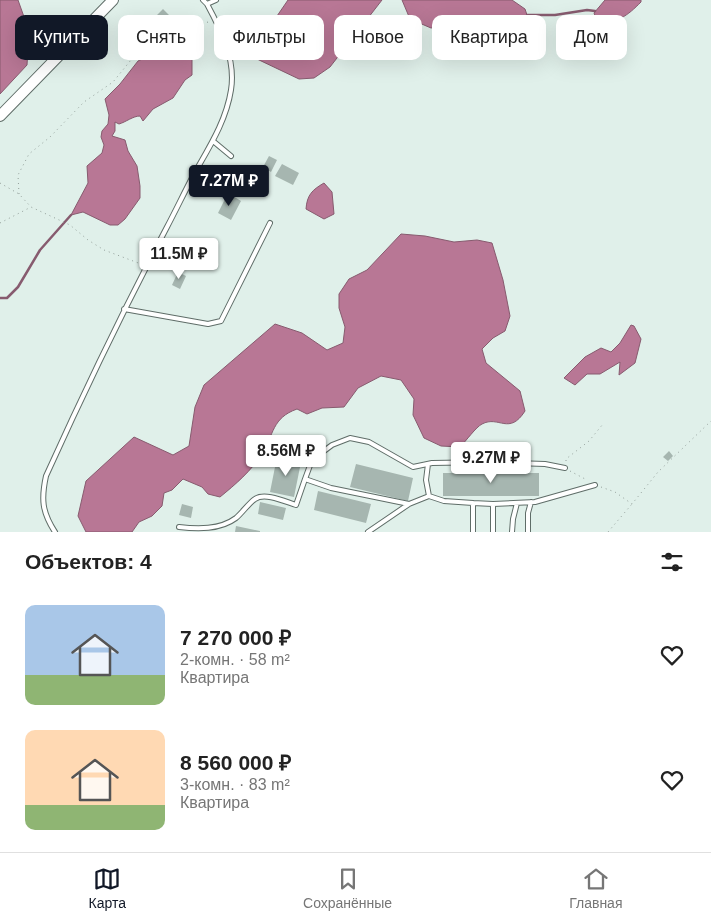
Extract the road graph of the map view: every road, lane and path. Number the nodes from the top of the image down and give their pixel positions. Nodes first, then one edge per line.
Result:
1 (113, 0) edge
2 (203, 0) edge
3 (216, 0) edge
4 (207, 4) junction
5 (214, 17) edge
6 (214, 22) edge
7 (230, 60) edge
8 (0, 116) edge
9 (213, 141) junction
10 (231, 156) dead end
11 (0, 183) edge
12 (19, 194) junction
13 (31, 206) junction
14 (0, 223) edge
15 (270, 223) dead end
16 (147, 266) junction
17 (124, 309) junction
18 (711, 422) edge
19 (603, 424) dead end
20 (428, 464) junction
21 (565, 468) junction
22 (305, 479) junction
23 (595, 485) junction
24 (429, 496) junction
25 (531, 502) junction
26 (473, 503) junction
27 (517, 503) junction
28 (409, 504) junction
29 (493, 504) junction
30 (632, 504) junction
31 (179, 527) dead end
32 (55, 532) edge
33 (368, 532) edge
34 (473, 532) edge
35 (493, 532) edge
36 (512, 532) edge
37 (528, 532) edge
38 (608, 532) edge

1 - 8 main road
2 - 4 lane
3 - 4 lane
4 - 5 lane
6 - 12 path
7 - 9 lane
9 - 10 lane
9 - 16 lane
11 - 12 path
12 - 13 path
13 - 14 path
13 - 16 path
15 - 17 lane
16 - 17 lane
17 - 32 lane
18 - 30 path
19 - 21 path
20 - 21 lane
20 - 22 lane
20 - 24 lane
21 - 23 path
22 - 28 lane
22 - 31 lane
23 - 25 lane
23 - 30 path
24 - 26 lane
24 - 28 lane
25 - 27 lane
25 - 37 lane
26 - 29 lane
26 - 34 lane
27 - 29 lane
27 - 36 lane
28 - 33 lane
29 - 35 lane
30 - 38 path

